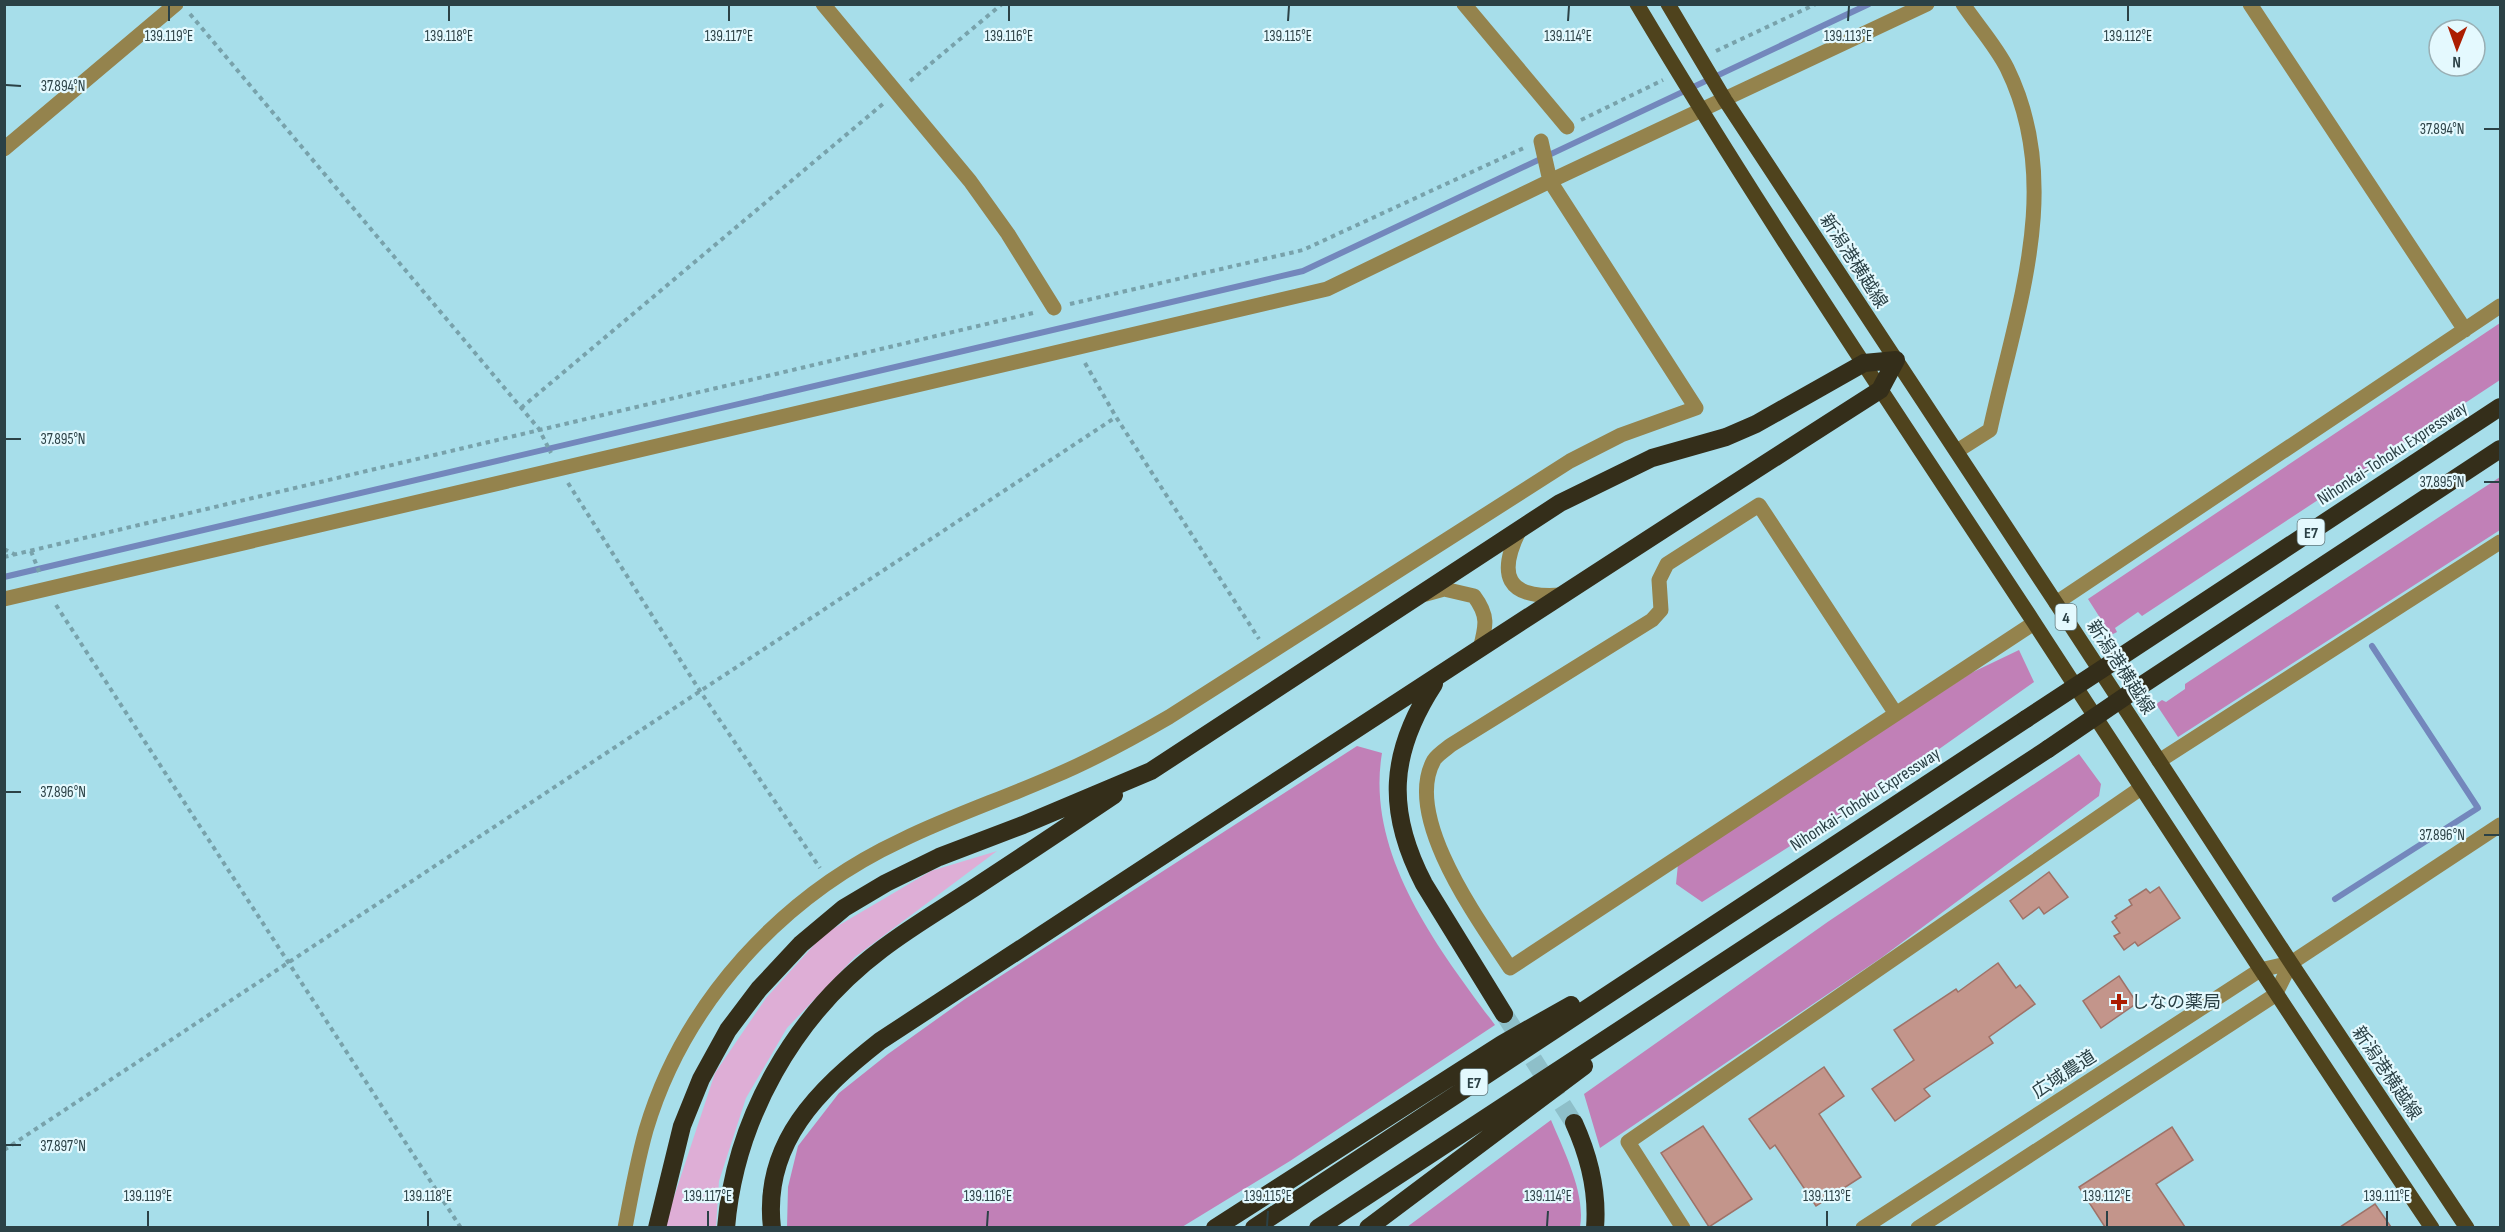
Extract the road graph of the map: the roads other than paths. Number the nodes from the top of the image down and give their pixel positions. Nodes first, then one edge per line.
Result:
1 (176, 4) edge
2 (823, 4) edge
3 (1464, 4) edge
4 (1637, 4) edge
5 (1668, 4) edge
6 (1927, 4) edge
7 (1963, 4) edge
8 (2250, 4) edge
9 (1725, 100) junction
10 (1702, 111) junction
11 (1567, 127) road end
12 (1540, 141) road end
13 (4, 149) edge
14 (1550, 181) junction
15 (2500, 306) edge
16 (1054, 308) road end
17 (2465, 330) junction
18 (1896, 360) junction
19 (1864, 363) junction
20 (1880, 390) junction
21 (2500, 407) edge
22 (2500, 449) edge
23 (1957, 452) junction
24 (1521, 528) junction
25 (2500, 542) edge
26 (1561, 595) junction
27 (1414, 598) junction
28 (4, 599) edge
29 (2056, 603) junction
30 (2034, 623) junction
31 (1480, 650) junction
32 (1438, 678) junction
33 (1896, 714) junction
34 (2159, 760) junction
35 (1150, 771) junction
36 (2140, 788) junction
37 (2500, 825) edge
38 (1693, 937) junction
39 (1719, 963) junction
40 (2291, 963) junction
41 (2260, 970) junction
42 (2275, 995) junction
43 (1504, 1014) tunnel mouth
44 (1574, 1123) tunnel mouth
45 (625, 1227) edge
46 (657, 1227) edge
47 (726, 1227) edge
48 (772, 1227) edge
49 (1215, 1227) edge
50 (1254, 1227) edge
51 (1318, 1227) edge
52 (1368, 1227) edge
53 (1595, 1227) edge
54 (1683, 1227) edge
55 (1863, 1227) edge
56 (1918, 1227) edge
57 (2432, 1227) edge
58 (2467, 1227) edge

1 - 13 street
2 - 16 street
3 - 11 street
4 - 10 main road, 4
5 - 9 main road, 新潟港横越線 / 4
6 - 9 street
7 - 23 street
8 - 17 street
9 - 10 street
9 - 18 main road, 新潟港横越線 / 4
10 - 14 street
10 - 19 main road, 4
12 - 14 street
14 - 28 street
14 - 45 street
15 - 17 street
17 - 29 street
18 - 19 highway
18 - 20 highway
18 - 23 main road, 新潟港横越線 / 4
19 - 20 main road, 4
19 - 24 highway
20 - 26 highway
20 - 30 main road, 4
21 - 38 highway, Nihonkai-Tohoku Expressway / E7, bridge
22 - 39 highway, E7, bridge
23 - 29 main road, 新潟港横越線 / 4
24 - 26 street
24 - 27 highway
25 - 34 street
26 - 31 highway
27 - 31 street
27 - 35 highway
29 - 34 main road, 新潟港横越線 / 4
30 - 33 street
30 - 36 main road, 4
31 - 32 highway
32 - 43 highway
32 - 48 highway
33 - 33 street
34 - 40 main road, 新潟港横越線 / 4
35 - 46 highway
35 - 47 highway
36 - 41 main road, 4
36 - 54 street
37 - 40 street, 広域農道
38 - 49 highway
38 - 50 highway, Nihonkai-Tohoku Expressway / E7
39 - 51 highway, E7
39 - 52 highway
40 - 41 street, 広域農道
40 - 42 street, 広域農道
40 - 58 main road, 新潟港横越線 / 4
41 - 42 main road, 4
41 - 55 street, 広域農道
42 - 56 street
42 - 57 main road, 4
44 - 53 highway

